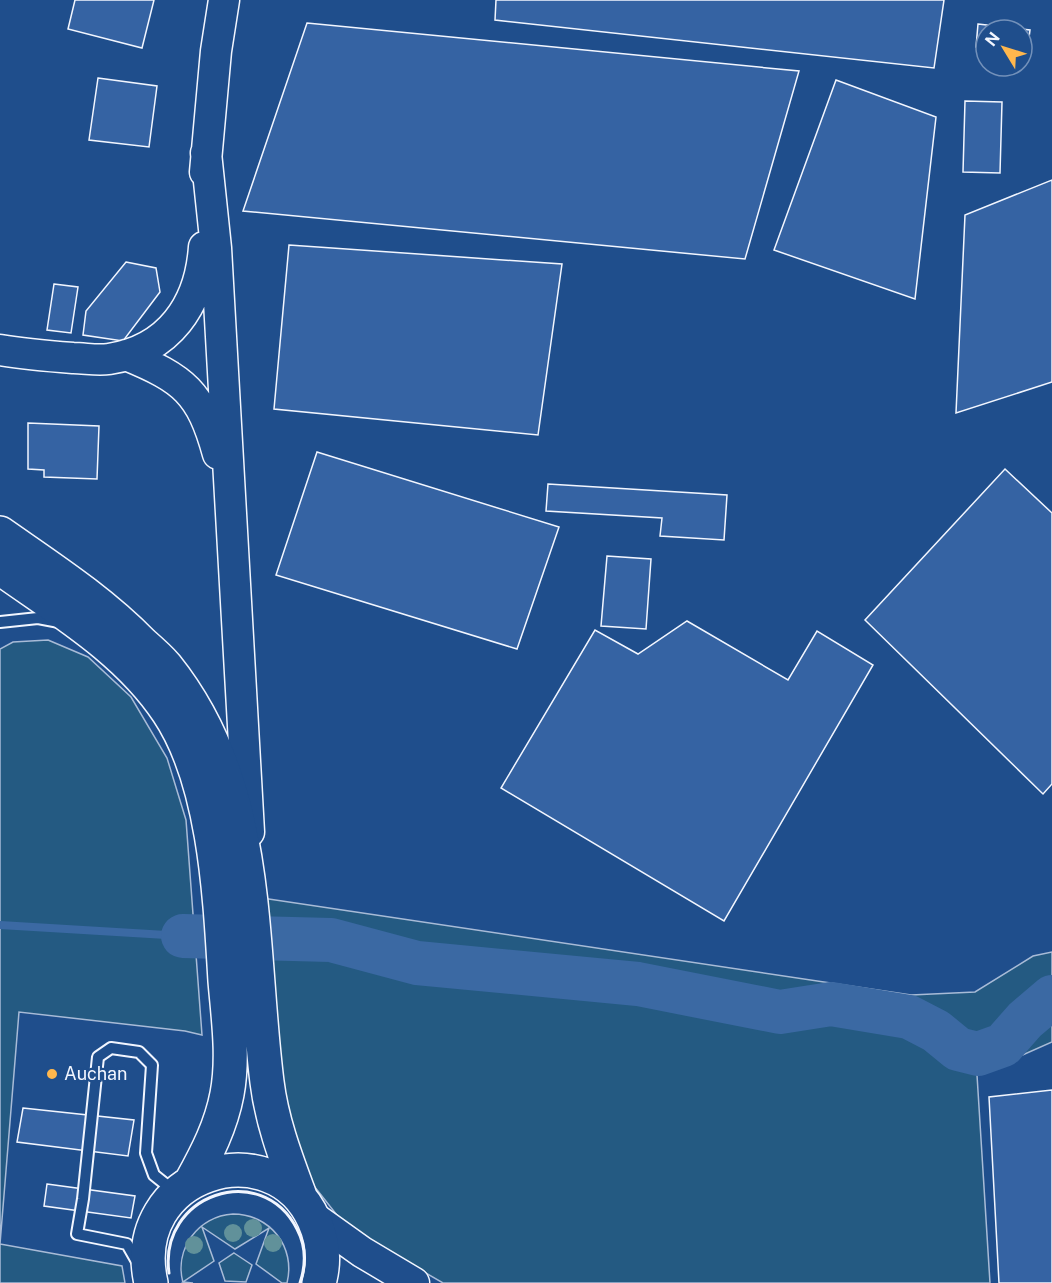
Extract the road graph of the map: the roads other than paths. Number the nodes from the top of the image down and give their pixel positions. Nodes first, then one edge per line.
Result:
1 (224, 0) edge
2 (206, 153) junction
3 (0, 350) edge
4 (126, 355) junction
5 (232, 512) junction
6 (0, 533) edge
7 (0, 568) edge
8 (0, 622) edge
9 (85, 629) junction
10 (252, 900) junction
11 (184, 1187) junction
12 (307, 1208) junction
13 (150, 1283) edge
14 (319, 1283) edge
15 (414, 1283) edge

1 - 2 street
2 - 4 street
2 - 5 street
3 - 4 street
4 - 5 street
5 - 10 street
6 - 10 main road
7 - 9 main road
8 - 9 lane
9 - 11 main road
10 - 12 main road
11 - 12 main road
11 - 13 main road
11 - 13 lane
12 - 14 main road
12 - 15 street

